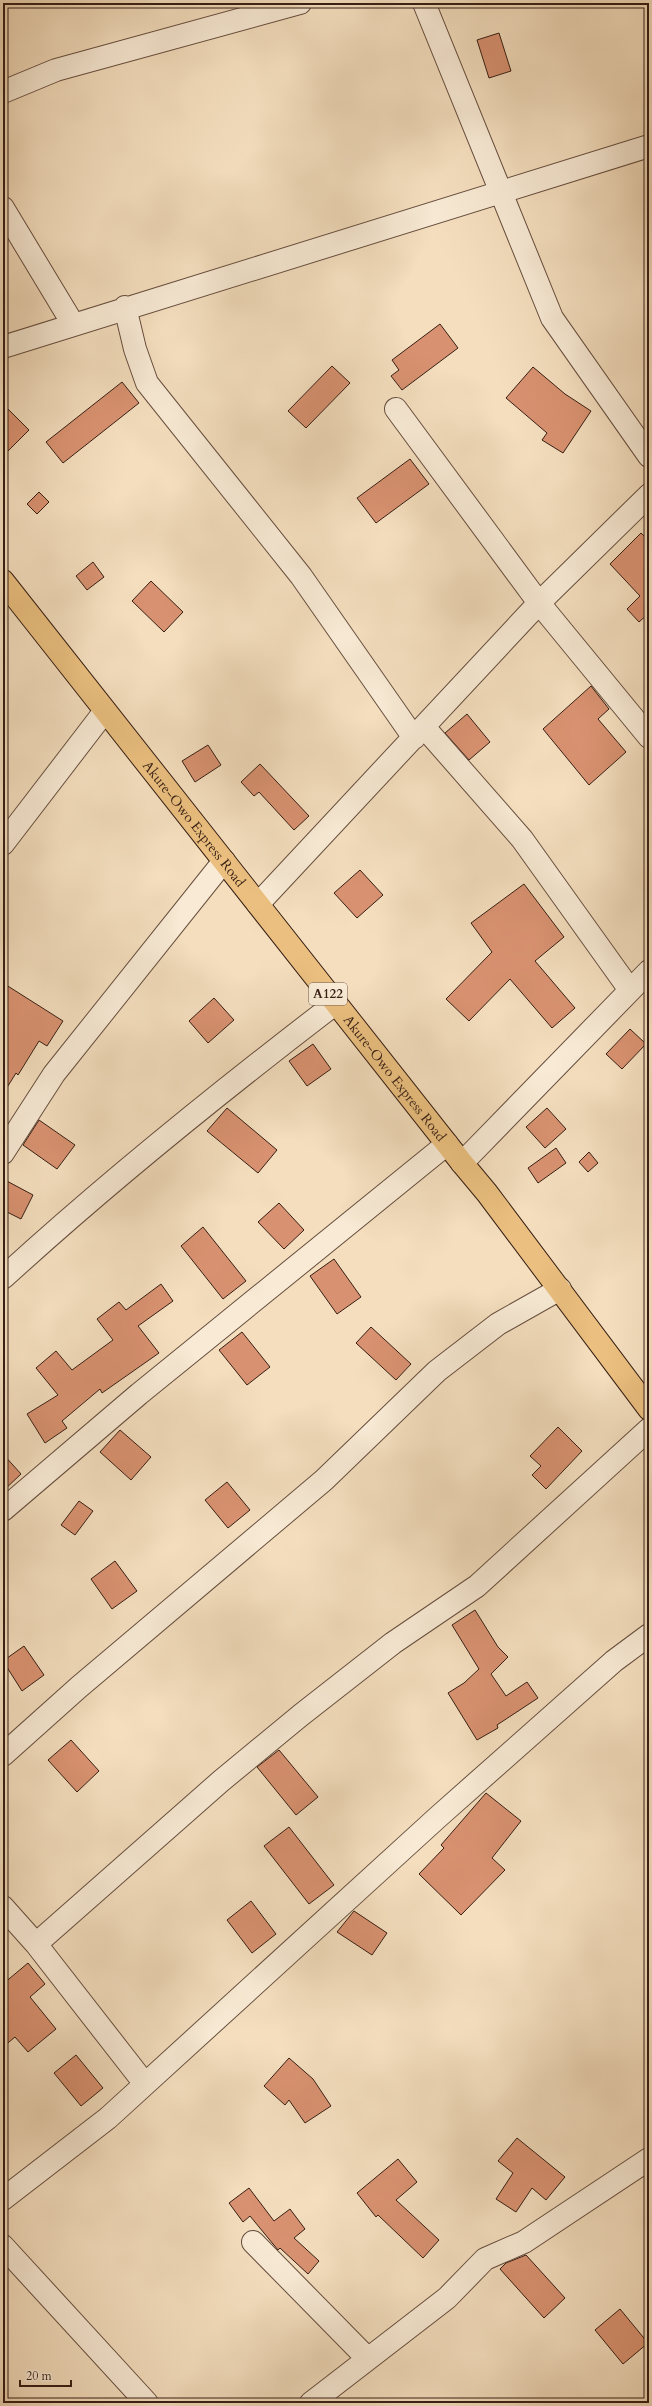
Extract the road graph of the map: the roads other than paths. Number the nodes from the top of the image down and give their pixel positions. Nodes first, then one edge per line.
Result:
1 (300, 3) edge
2 (424, 3) edge
3 (3, 92) edge
4 (649, 146) edge
5 (500, 192) junction
6 (3, 208) edge
7 (125, 307) junction
8 (73, 324) junction
9 (3, 347) edge
10 (396, 409) dead end
11 (649, 456) edge
12 (649, 495) edge
13 (3, 582) edge
14 (538, 603) junction
15 (105, 711) junction
16 (419, 733) junction
17 (649, 737) edge
18 (3, 844) edge
19 (224, 861) junction
20 (258, 904) junction
21 (649, 970) edge
22 (630, 990) junction
23 (336, 1003) junction
24 (447, 1144) junction
25 (3, 1153) edge
26 (462, 1164) junction
27 (3, 1278) edge
28 (560, 1289) junction
29 (649, 1409) edge
30 (649, 1429) edge
31 (3, 1510) edge
32 (649, 1635) edge
33 (3, 1755) edge
34 (3, 1907) edge
35 (36, 1944) junction
36 (145, 2084) junction
37 (649, 2159) edge
38 (3, 2199) edge
39 (253, 2242) dead end
40 (3, 2246) edge
41 (367, 2358) junction
42 (147, 2403) edge
43 (311, 2403) edge

1 - 3 street
2 - 5 street
4 - 5 street
5 - 7 street
5 - 11 street
6 - 8 street
7 - 8 street
7 - 16 street
8 - 9 street
10 - 14 street
12 - 14 street
13 - 15 highway, Akure-Owo Express Road / A122
14 - 16 street
14 - 17 street
15 - 18 street
15 - 19 highway, Akure-Owo Express Road / A122
16 - 20 street
16 - 22 street
19 - 20 highway, Akure-Owo Express Road / A122
19 - 25 street
20 - 23 highway, Akure-Owo Express Road / A122
21 - 22 street
22 - 26 street
23 - 24 highway, Akure-Owo Express Road / A122
23 - 27 street
24 - 26 highway, Akure-Owo Express Road / A122
24 - 31 street
26 - 28 highway, Akure-Owo Express Road / A122
28 - 29 highway, Akure-Owo Express Road / A122
28 - 33 street
30 - 35 street
32 - 36 street
34 - 35 street
35 - 36 street
36 - 38 street
37 - 41 street
39 - 41 street
40 - 42 street
41 - 43 street

